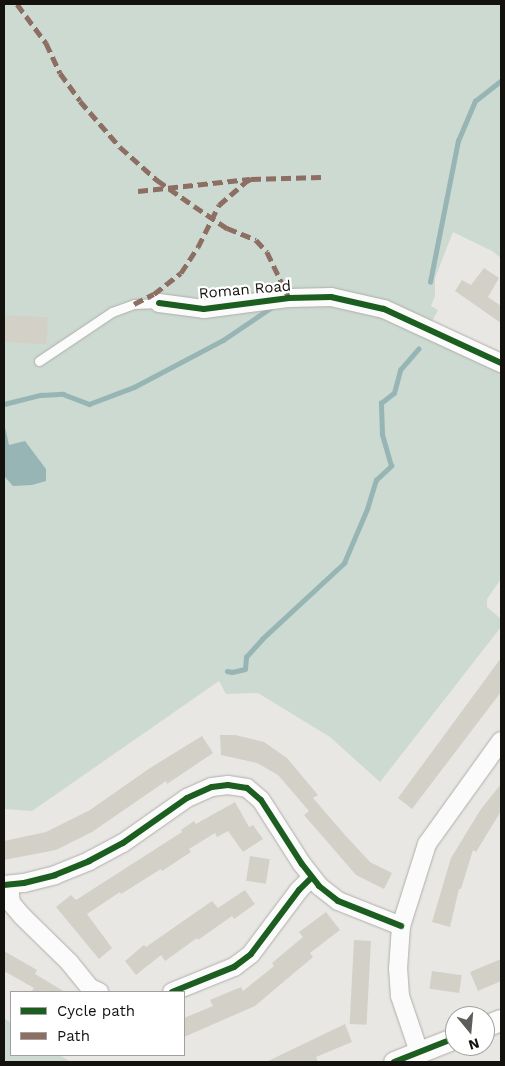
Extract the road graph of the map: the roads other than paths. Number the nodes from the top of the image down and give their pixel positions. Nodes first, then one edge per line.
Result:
1 (159, 303) joint
2 (39, 360) dead end
3 (501, 364) edge
4 (498, 751) edge
5 (312, 877) junction
6 (6, 885) edge
7 (401, 926) junction
8 (97, 991) edge
9 (174, 991) edge
10 (445, 1042) edge
11 (419, 1052) junction
12 (394, 1062) edge

1 - 2 lane
1 - 3 street, Roman Road
4 - 7 street
5 - 6 street
5 - 7 street
5 - 9 street
6 - 8 street
7 - 11 street
10 - 11 street
11 - 12 street

